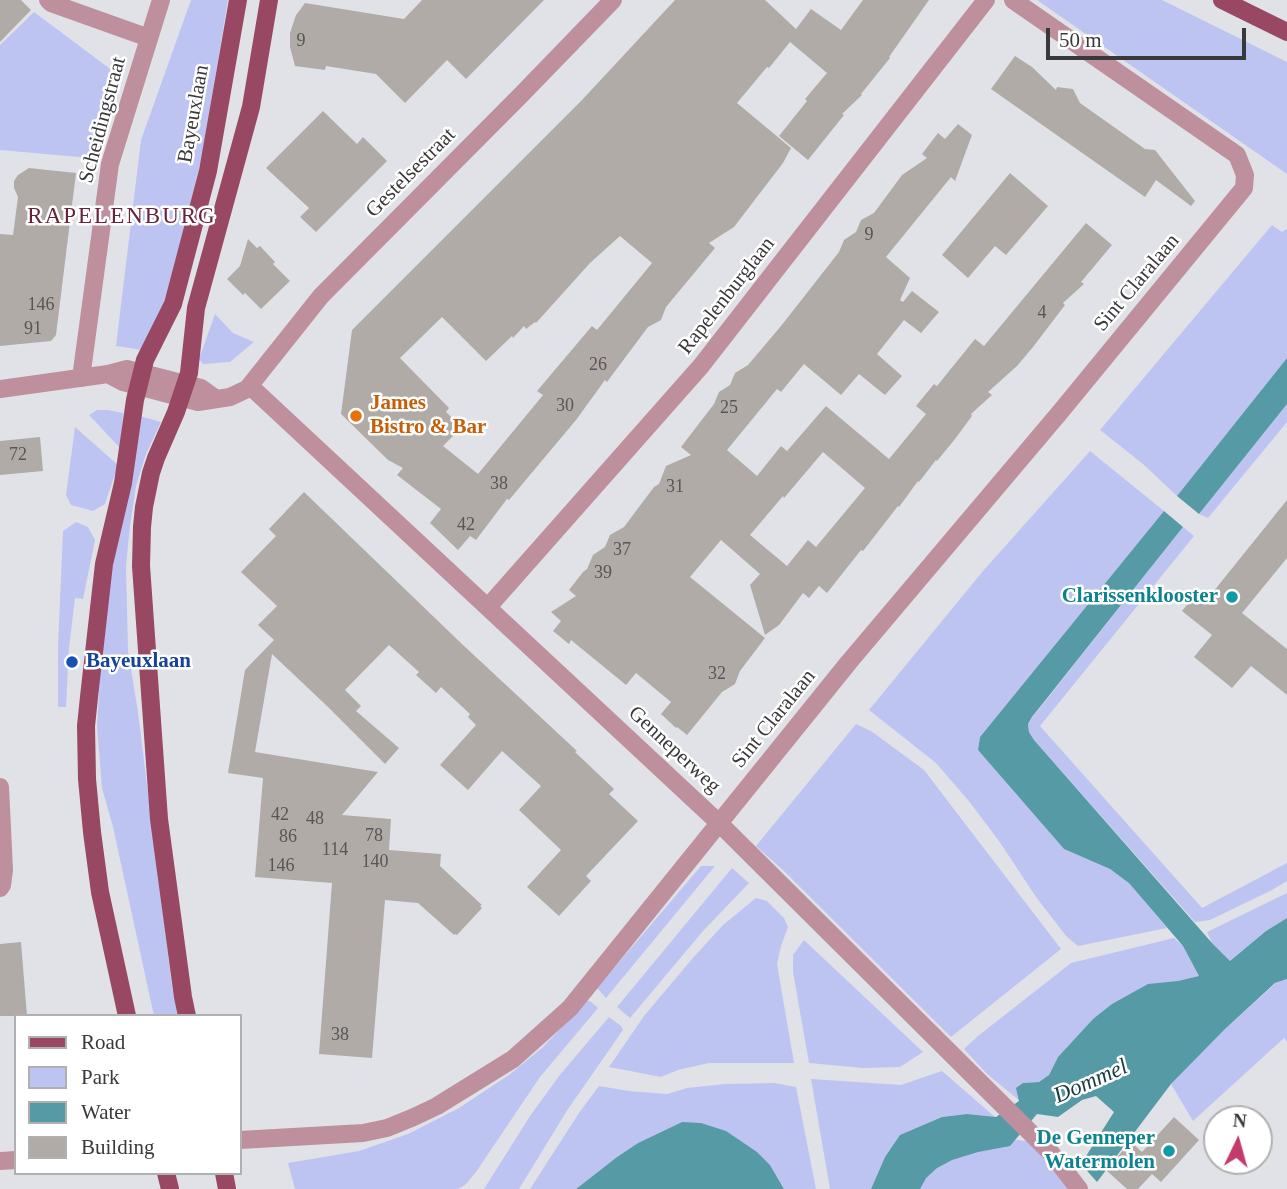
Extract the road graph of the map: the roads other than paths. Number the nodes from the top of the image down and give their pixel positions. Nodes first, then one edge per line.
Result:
1 (48, 0) edge
2 (161, 0) edge
3 (237, 0) edge
4 (269, 0) edge
5 (613, 0) edge
6 (986, 0) edge
7 (1013, 0) edge
8 (1222, 0) edge
9 (1287, 32) edge
10 (149, 38) junction
11 (81, 378) junction
12 (140, 379) junction
13 (250, 386) junction
14 (0, 389) edge
15 (184, 391) junction
16 (488, 607) junction
17 (0, 786) edge
18 (719, 823) junction
19 (0, 888) edge
20 (127, 1014) edge
21 (187, 1014) edge
22 (242, 1140) edge
23 (1079, 1189) edge

1 - 10 street
2 - 10 street, Scheidingstraat
3 - 12 main road, Bayeuxlaan
4 - 15 main road
5 - 13 street, Gestelsestraat
6 - 16 street, Rapelenburglaan
7 - 18 street, Sint Claralaan
8 - 9 main road
10 - 11 street, Scheidingstraat
11 - 12 street
11 - 14 street
12 - 15 street
12 - 20 main road, Bayeuxlaan
13 - 15 street
13 - 16 street, Genneperweg
15 - 21 main road
16 - 18 street, Genneperweg
17 - 19 street
18 - 22 street, Sint Claralaan
18 - 23 street, Genneperweg

